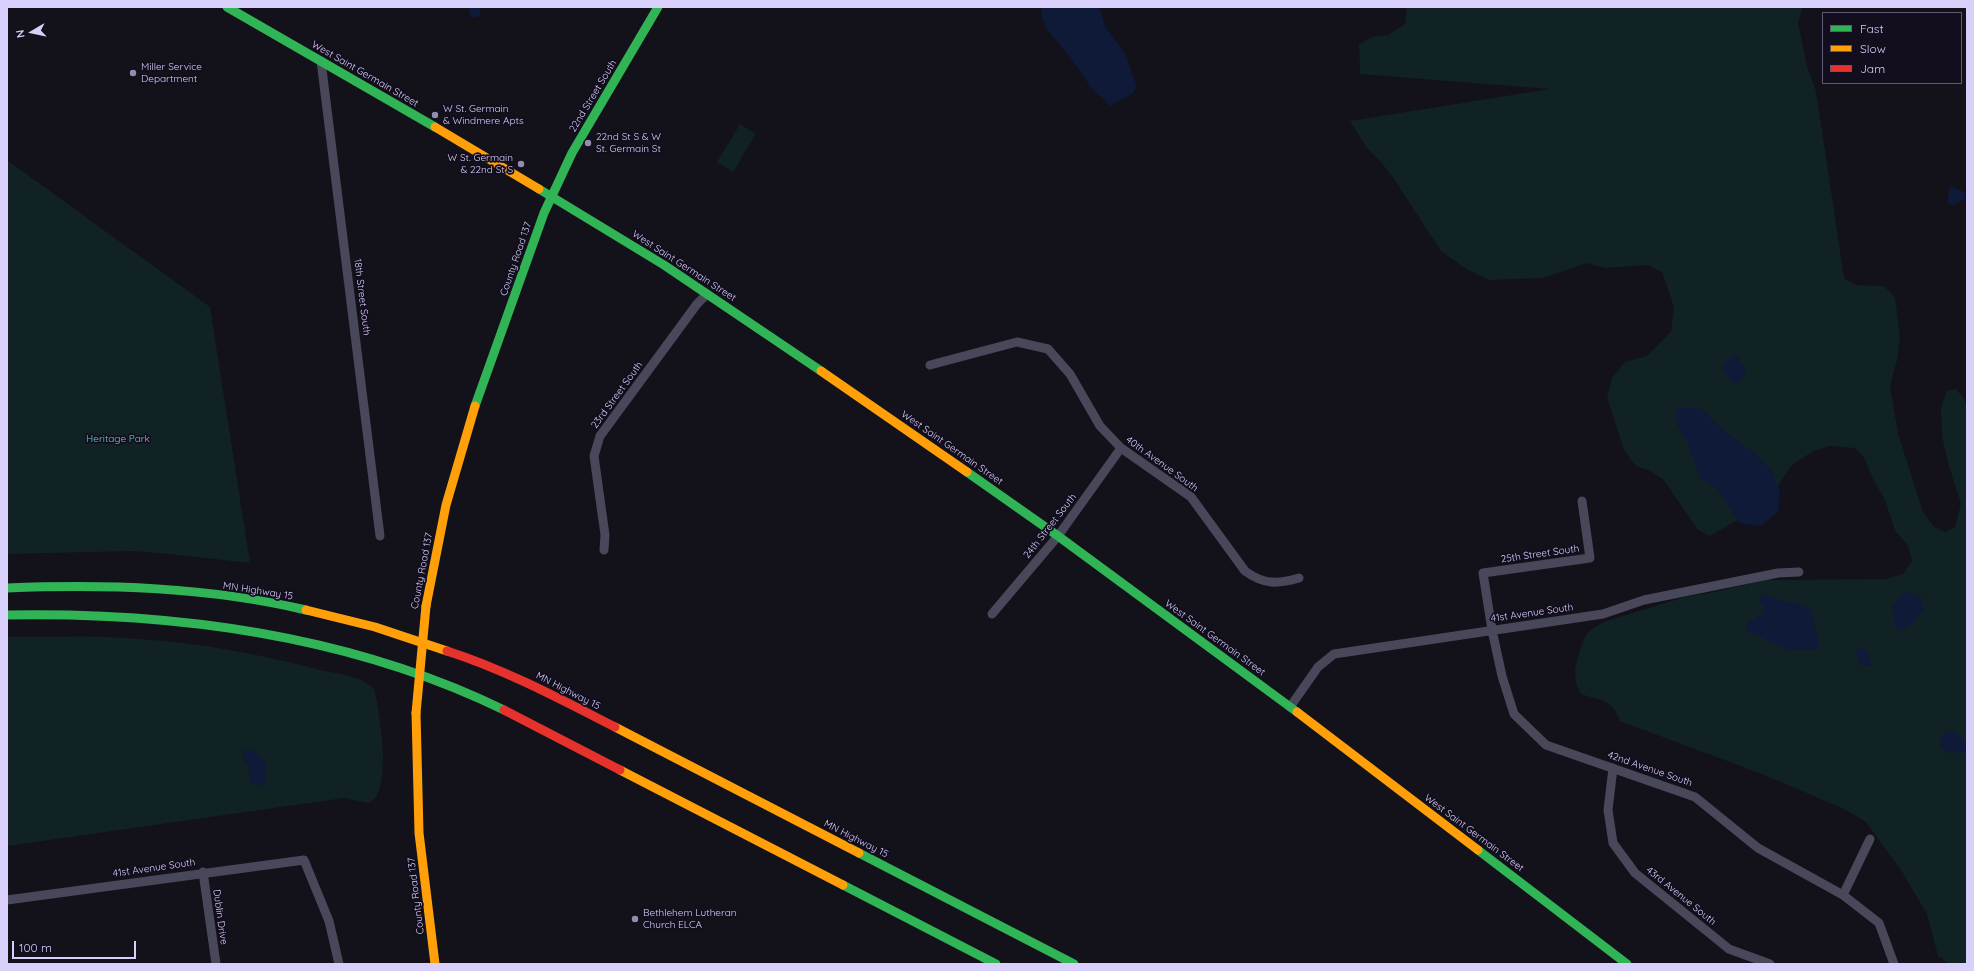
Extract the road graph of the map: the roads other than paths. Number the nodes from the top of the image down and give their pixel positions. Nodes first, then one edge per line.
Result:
1 (227, 7) edge
2 (658, 7) edge
3 (321, 61) junction
4 (551, 198) junction
5 (707, 294) junction
6 (930, 365) dead end
7 (1120, 448) junction
8 (1582, 501) dead end
9 (380, 536) dead end
10 (1058, 536) junction
11 (604, 550) dead end
12 (1799, 572) dead end
13 (1484, 573) joint
14 (1300, 578) dead end
15 (7, 588) edge
16 (992, 614) dead end
17 (7, 615) edge
18 (1492, 630) junction
19 (1290, 708) junction
20 (1613, 768) junction
21 (1870, 839) dead end
22 (203, 872) junction
23 (1843, 895) junction
24 (7, 900) edge
25 (216, 964) edge
26 (339, 964) edge
27 (435, 964) edge
28 (996, 964) edge
29 (1074, 964) edge
30 (1627, 964) edge
31 (1770, 964) edge
32 (1894, 964) edge

1 - 3 main road, West Saint Germain Street
2 - 4 main road, 22nd Street South
3 - 4 main road, West Saint Germain Street
3 - 9 street, 18th Street South
4 - 5 main road, West Saint Germain Street
4 - 27 main road, County Road 137, bridge
5 - 10 main road, West Saint Germain Street
5 - 11 street, 23rd Street South
6 - 7 street, 40th Avenue South
7 - 10 street, 24th Street South
7 - 14 street, 40th Avenue South
8 - 13 street, 25th Street South
10 - 16 street, 24th Street South
10 - 19 main road, West Saint Germain Street
12 - 18 street, 41st Avenue South
13 - 18 street, 42nd Avenue South
15 - 29 main road, MN Highway 15
17 - 28 main road
18 - 19 street, 41st Avenue South
18 - 20 street, 42nd Avenue South
19 - 30 main road, West Saint Germain Street
20 - 23 street, 42nd Avenue South
20 - 31 street, 43rd Avenue South
21 - 23 street
22 - 24 street, 41st Avenue South
22 - 25 street, Dublin Drive
22 - 26 street, 41st Avenue South
23 - 32 street, 42nd Avenue South

